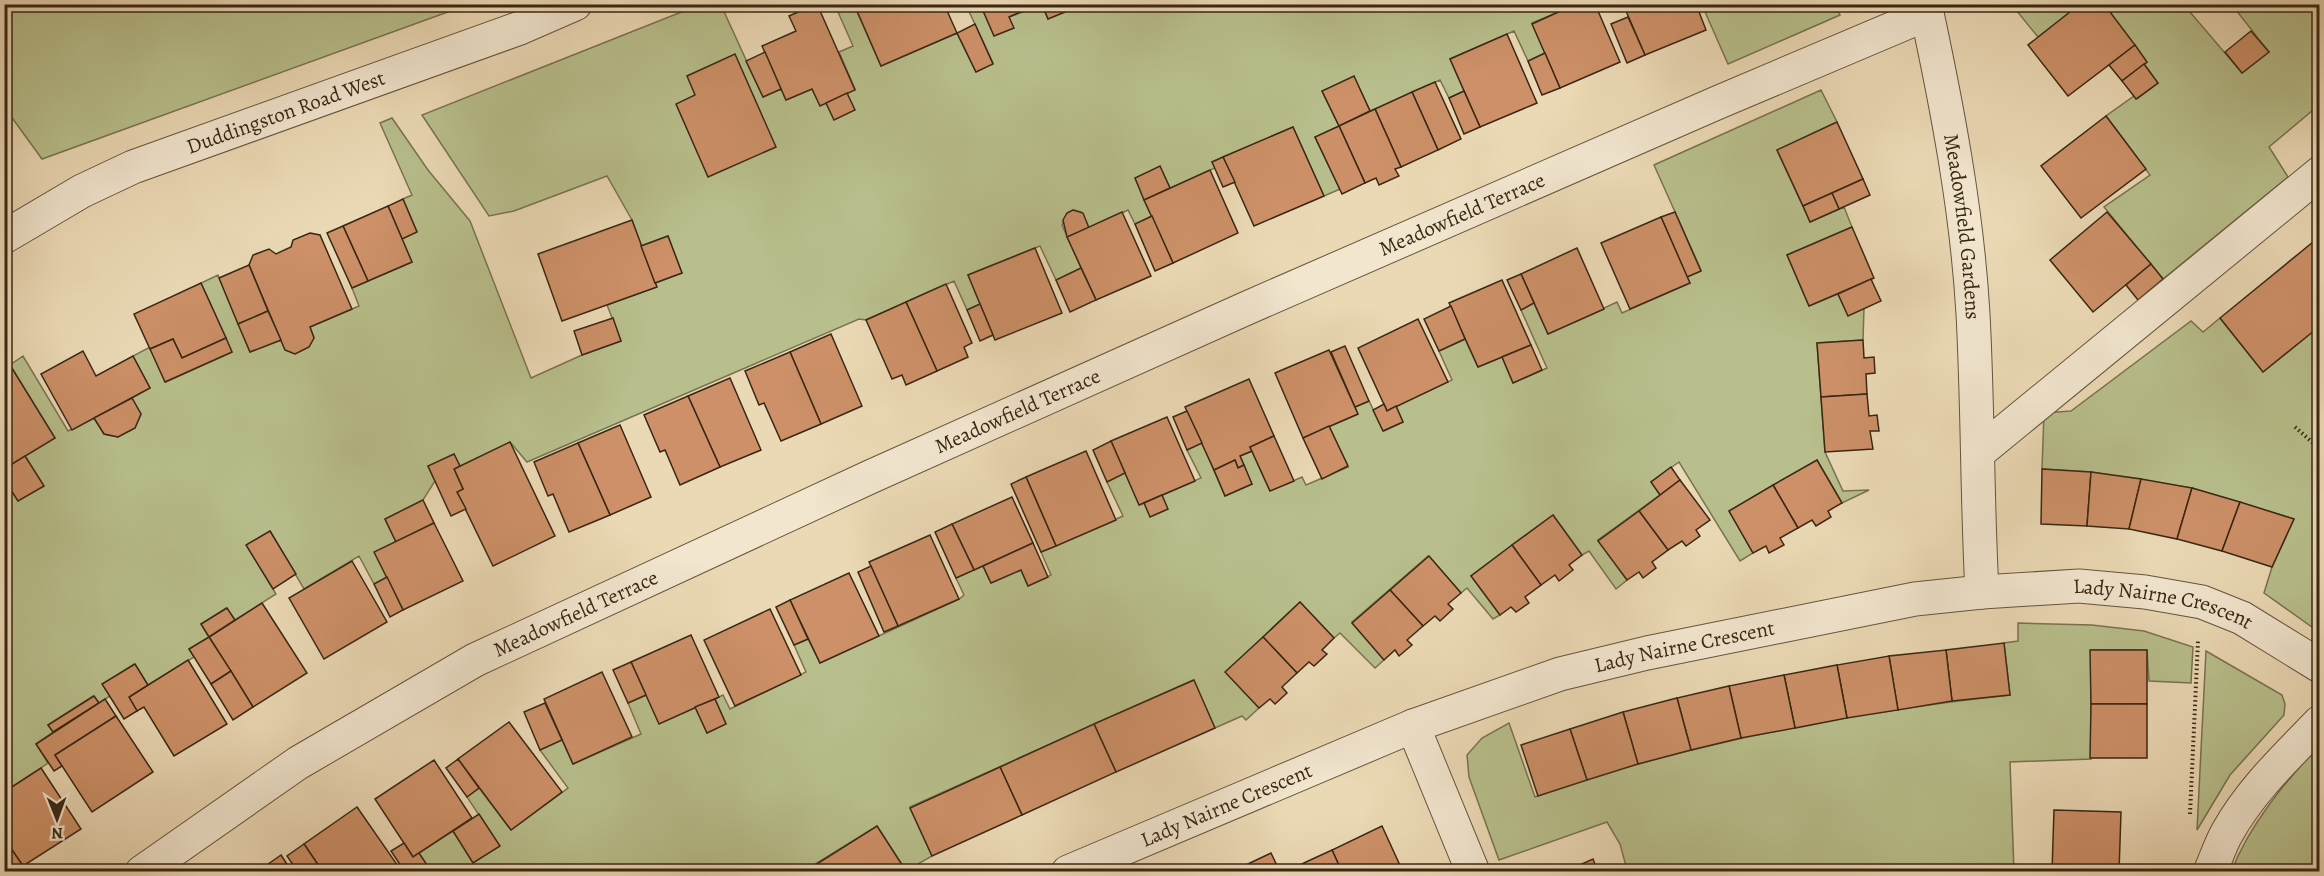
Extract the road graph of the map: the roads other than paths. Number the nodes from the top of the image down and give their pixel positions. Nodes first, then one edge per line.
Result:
1 (575, 4) edge
2 (1926, 9) edge
3 (2319, 173) edge
4 (4, 237) edge
5 (1978, 453) junction
6 (1982, 592) junction
7 (2319, 666) edge
8 (2319, 722) edge
9 (1413, 726) junction
10 (142, 872) edge
11 (1068, 872) edge
12 (1473, 872) edge
13 (2210, 872) edge

1 - 4 street, Duddingston Road West
2 - 5 street, Meadowfield Gardens
2 - 10 street, Meadowfield Terrace
3 - 5 street
5 - 6 street, Meadowfield Gardens
6 - 7 street, Lady Nairne Crescent
6 - 9 street, Lady Nairne Crescent
8 - 13 street
9 - 11 street, Lady Nairne Crescent
9 - 12 street

